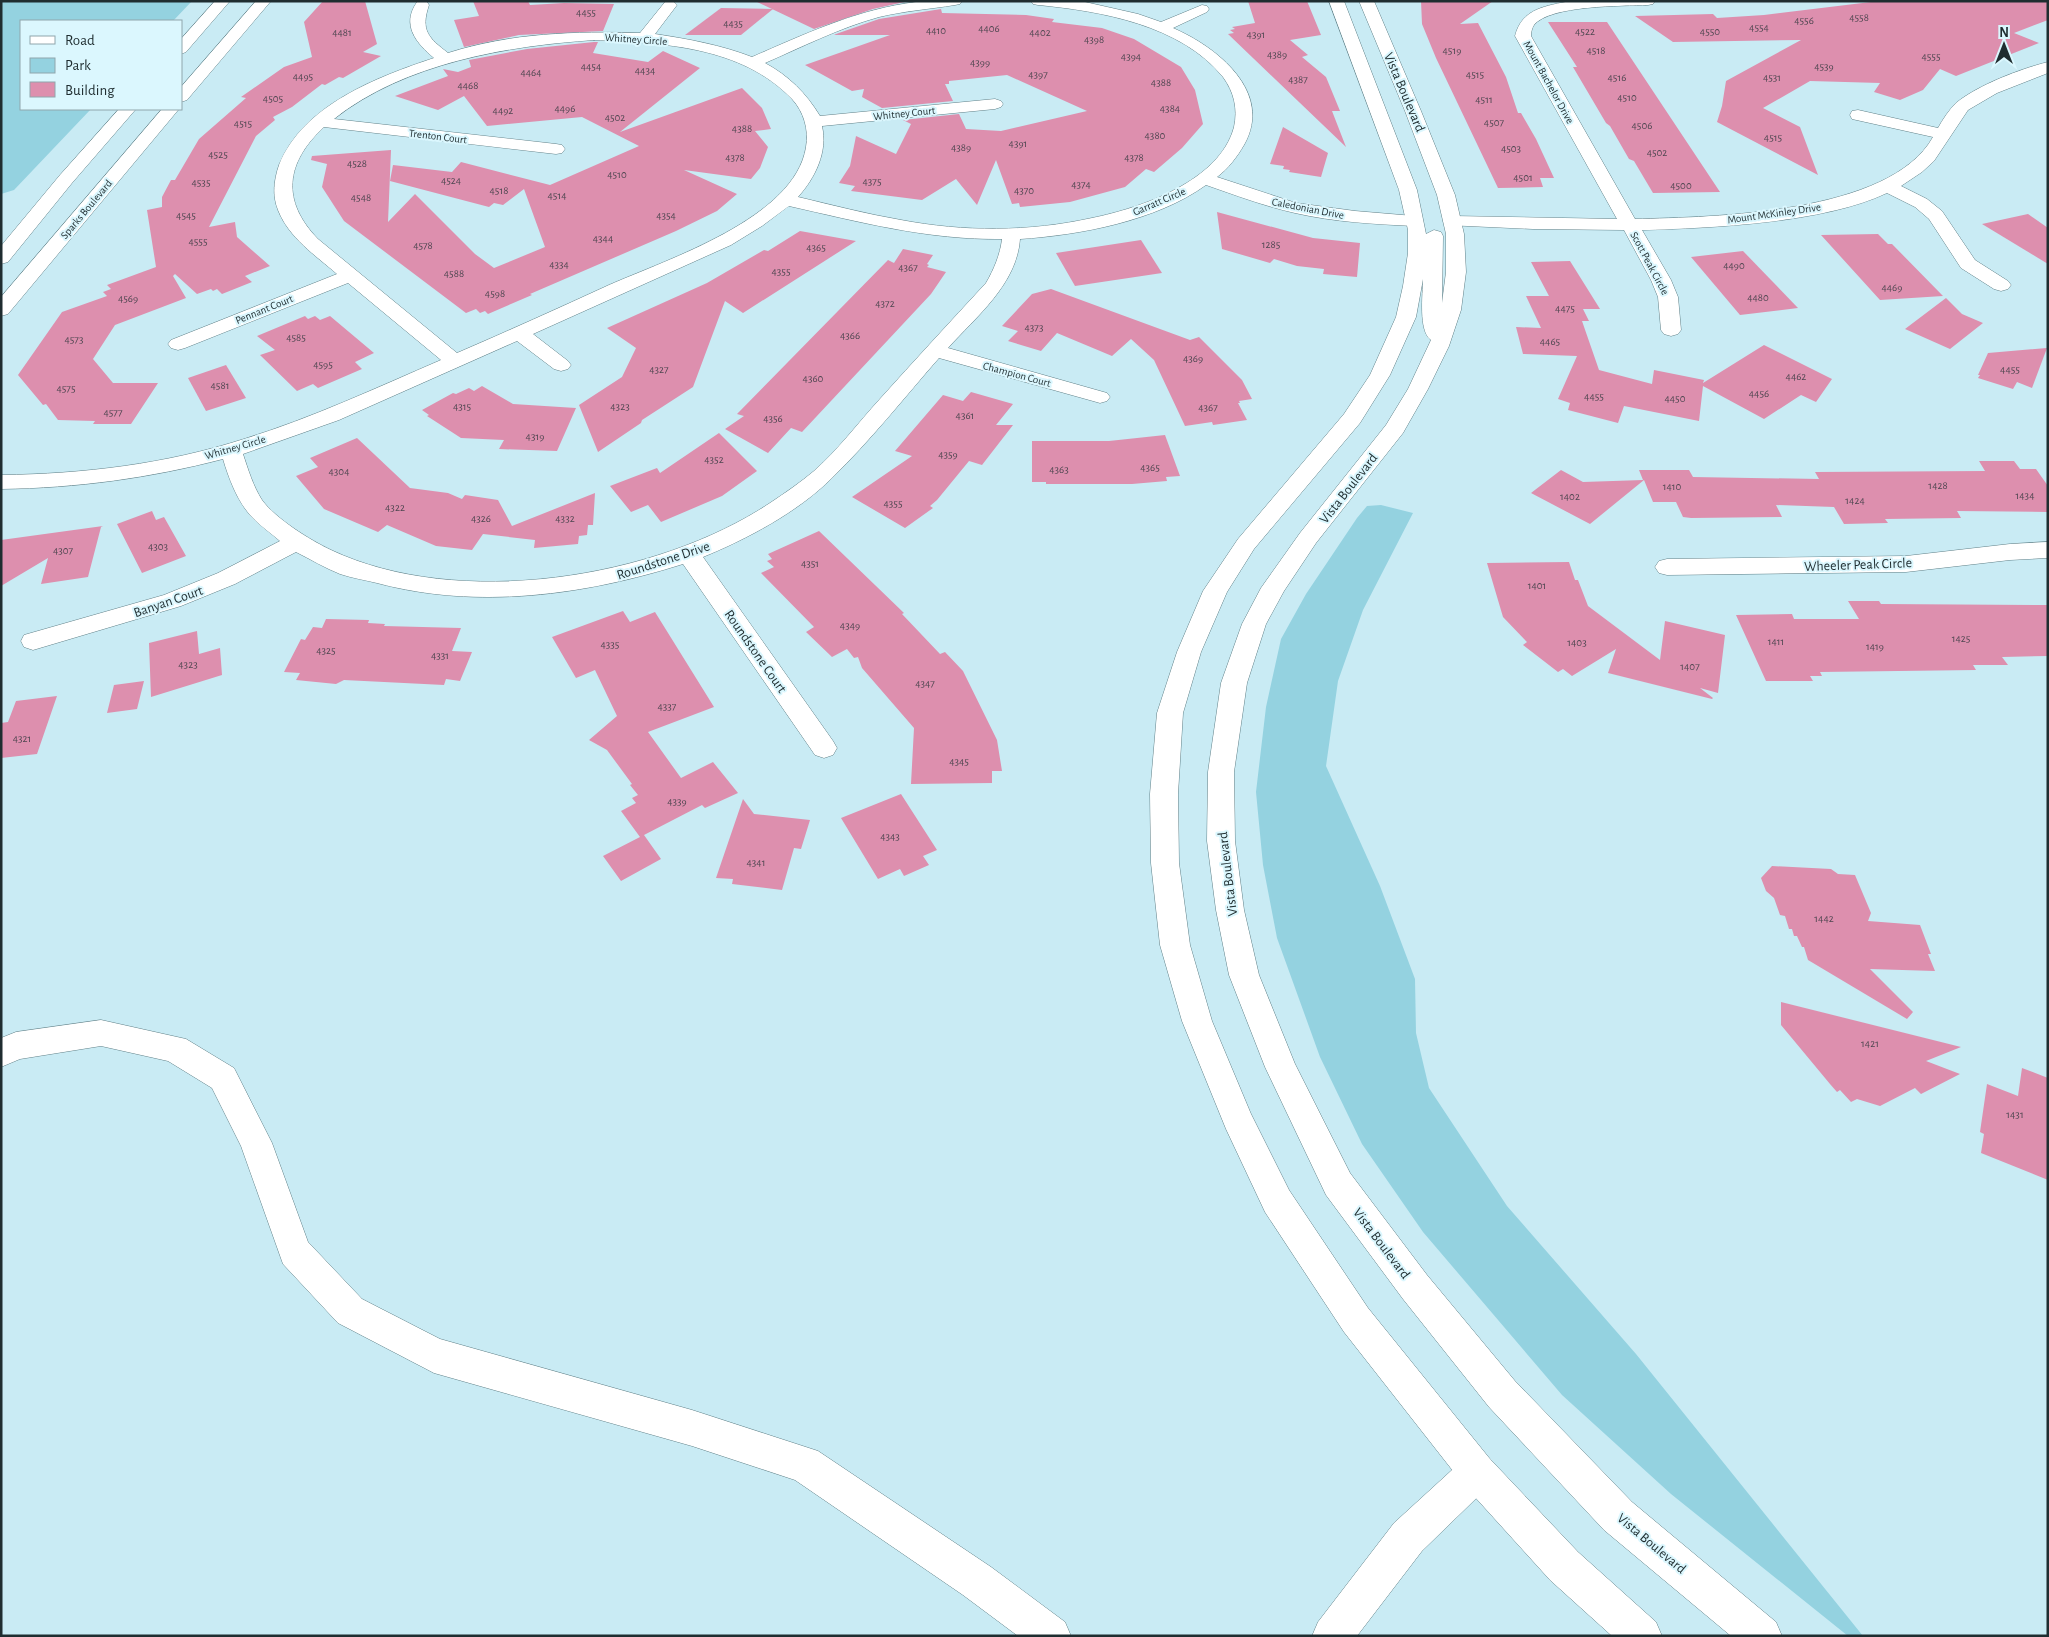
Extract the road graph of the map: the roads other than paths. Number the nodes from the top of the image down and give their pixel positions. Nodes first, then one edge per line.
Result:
1 (223, 1) edge
2 (264, 1) edge
3 (280, 1) edge
4 (955, 1) edge
5 (1038, 1) edge
6 (1336, 1) edge
7 (1366, 1) edge
8 (1648, 1) edge
9 (422, 5) dead end
10 (670, 5) dead end
11 (1202, 9) dead end
12 (1160, 28) junction
13 (644, 38) junction
14 (182, 48) edge
15 (217, 56) junction
16 (445, 59) junction
17 (752, 63) junction
18 (2048, 67) edge
19 (182, 95) edge
20 (995, 104) dead end
21 (127, 110) edge
22 (170, 110) edge
23 (1858, 115) dead end
24 (320, 122) junction
25 (814, 122) junction
26 (1942, 134) junction
27 (556, 149) dead end
28 (1204, 179) junction
29 (1888, 186) junction
30 (785, 200) junction
31 (1414, 220) junction
32 (1452, 221) junction
33 (1630, 225) junction
34 (1012, 233) junction
35 (21, 234) junction
36 (1, 258) edge
37 (1, 267) edge
38 (350, 275) junction
39 (2001, 285) dead end
40 (1, 310) edge
41 (1671, 330) dead end
42 (519, 333) junction
43 (178, 344) dead end
44 (1440, 346) junction
45 (934, 351) junction
46 (455, 361) junction
47 (561, 365) dead end
48 (1100, 397) dead end
49 (231, 450) junction
50 (1, 482) edge
51 (296, 542) junction
52 (2048, 550) edge
53 (688, 554) junction
54 (1667, 566) dead end
55 (33, 641) dead end
56 (824, 748) dead end
57 (1, 1053) edge
58 (1477, 1472) junction
59 (1051, 1636) edge
60 (1332, 1636) edge
61 (1642, 1636) edge
62 (1762, 1636) edge

1 - 14 street
2 - 15 street
3 - 15 street
4 - 17 street
5 - 12 street, Garratt Circle
6 - 31 street
7 - 32 street, Vista Boulevard
8 - 33 street, Mount Bachelor Drive
9 - 16 street
10 - 13 street
11 - 12 street
12 - 28 street, Garratt Circle
13 - 16 street, Whitney Circle
13 - 17 street, Whitney Circle
15 - 19 street
16 - 24 street, Whitney Circle
17 - 25 street, Whitney Circle
18 - 26 street, Mount McKinley Drive
20 - 25 street, Whitney Court
21 - 35 street
22 - 40 street, Sparks Boulevard
23 - 26 street
24 - 27 street, Trenton Court
24 - 38 street, Whitney Circle
25 - 30 street, Whitney Circle
26 - 29 street, Mount McKinley Drive
28 - 31 street, Caledonian Drive
28 - 34 street, Garratt Circle
29 - 33 street, Mount McKinley Drive
29 - 39 street
30 - 34 street, Garratt Circle
30 - 42 street, Whitney Circle
31 - 44 street, Caledonian Drive
31 - 58 street
32 - 33 street, Mount McKinley Drive
32 - 44 street, Vista Boulevard
33 - 41 street, Scott Peak Circle
34 - 45 street, Roundstone Drive
35 - 36 street
35 - 37 street
38 - 43 street, Pennant Court
38 - 46 street, Whitney Circle
42 - 46 street, Whitney Circle
42 - 47 street
44 - 62 street, Vista Boulevard
45 - 48 street, Champion Court
45 - 53 street, Roundstone Drive
46 - 49 street, Whitney Circle
49 - 50 street, Whitney Circle
49 - 51 street, Roundstone Drive
51 - 53 street, Roundstone Drive
51 - 55 street, Banyan Court
52 - 54 street, Wheeler Peak Circle
53 - 56 street, Roundstone Court
57 - 59 street
58 - 60 street
58 - 61 street

